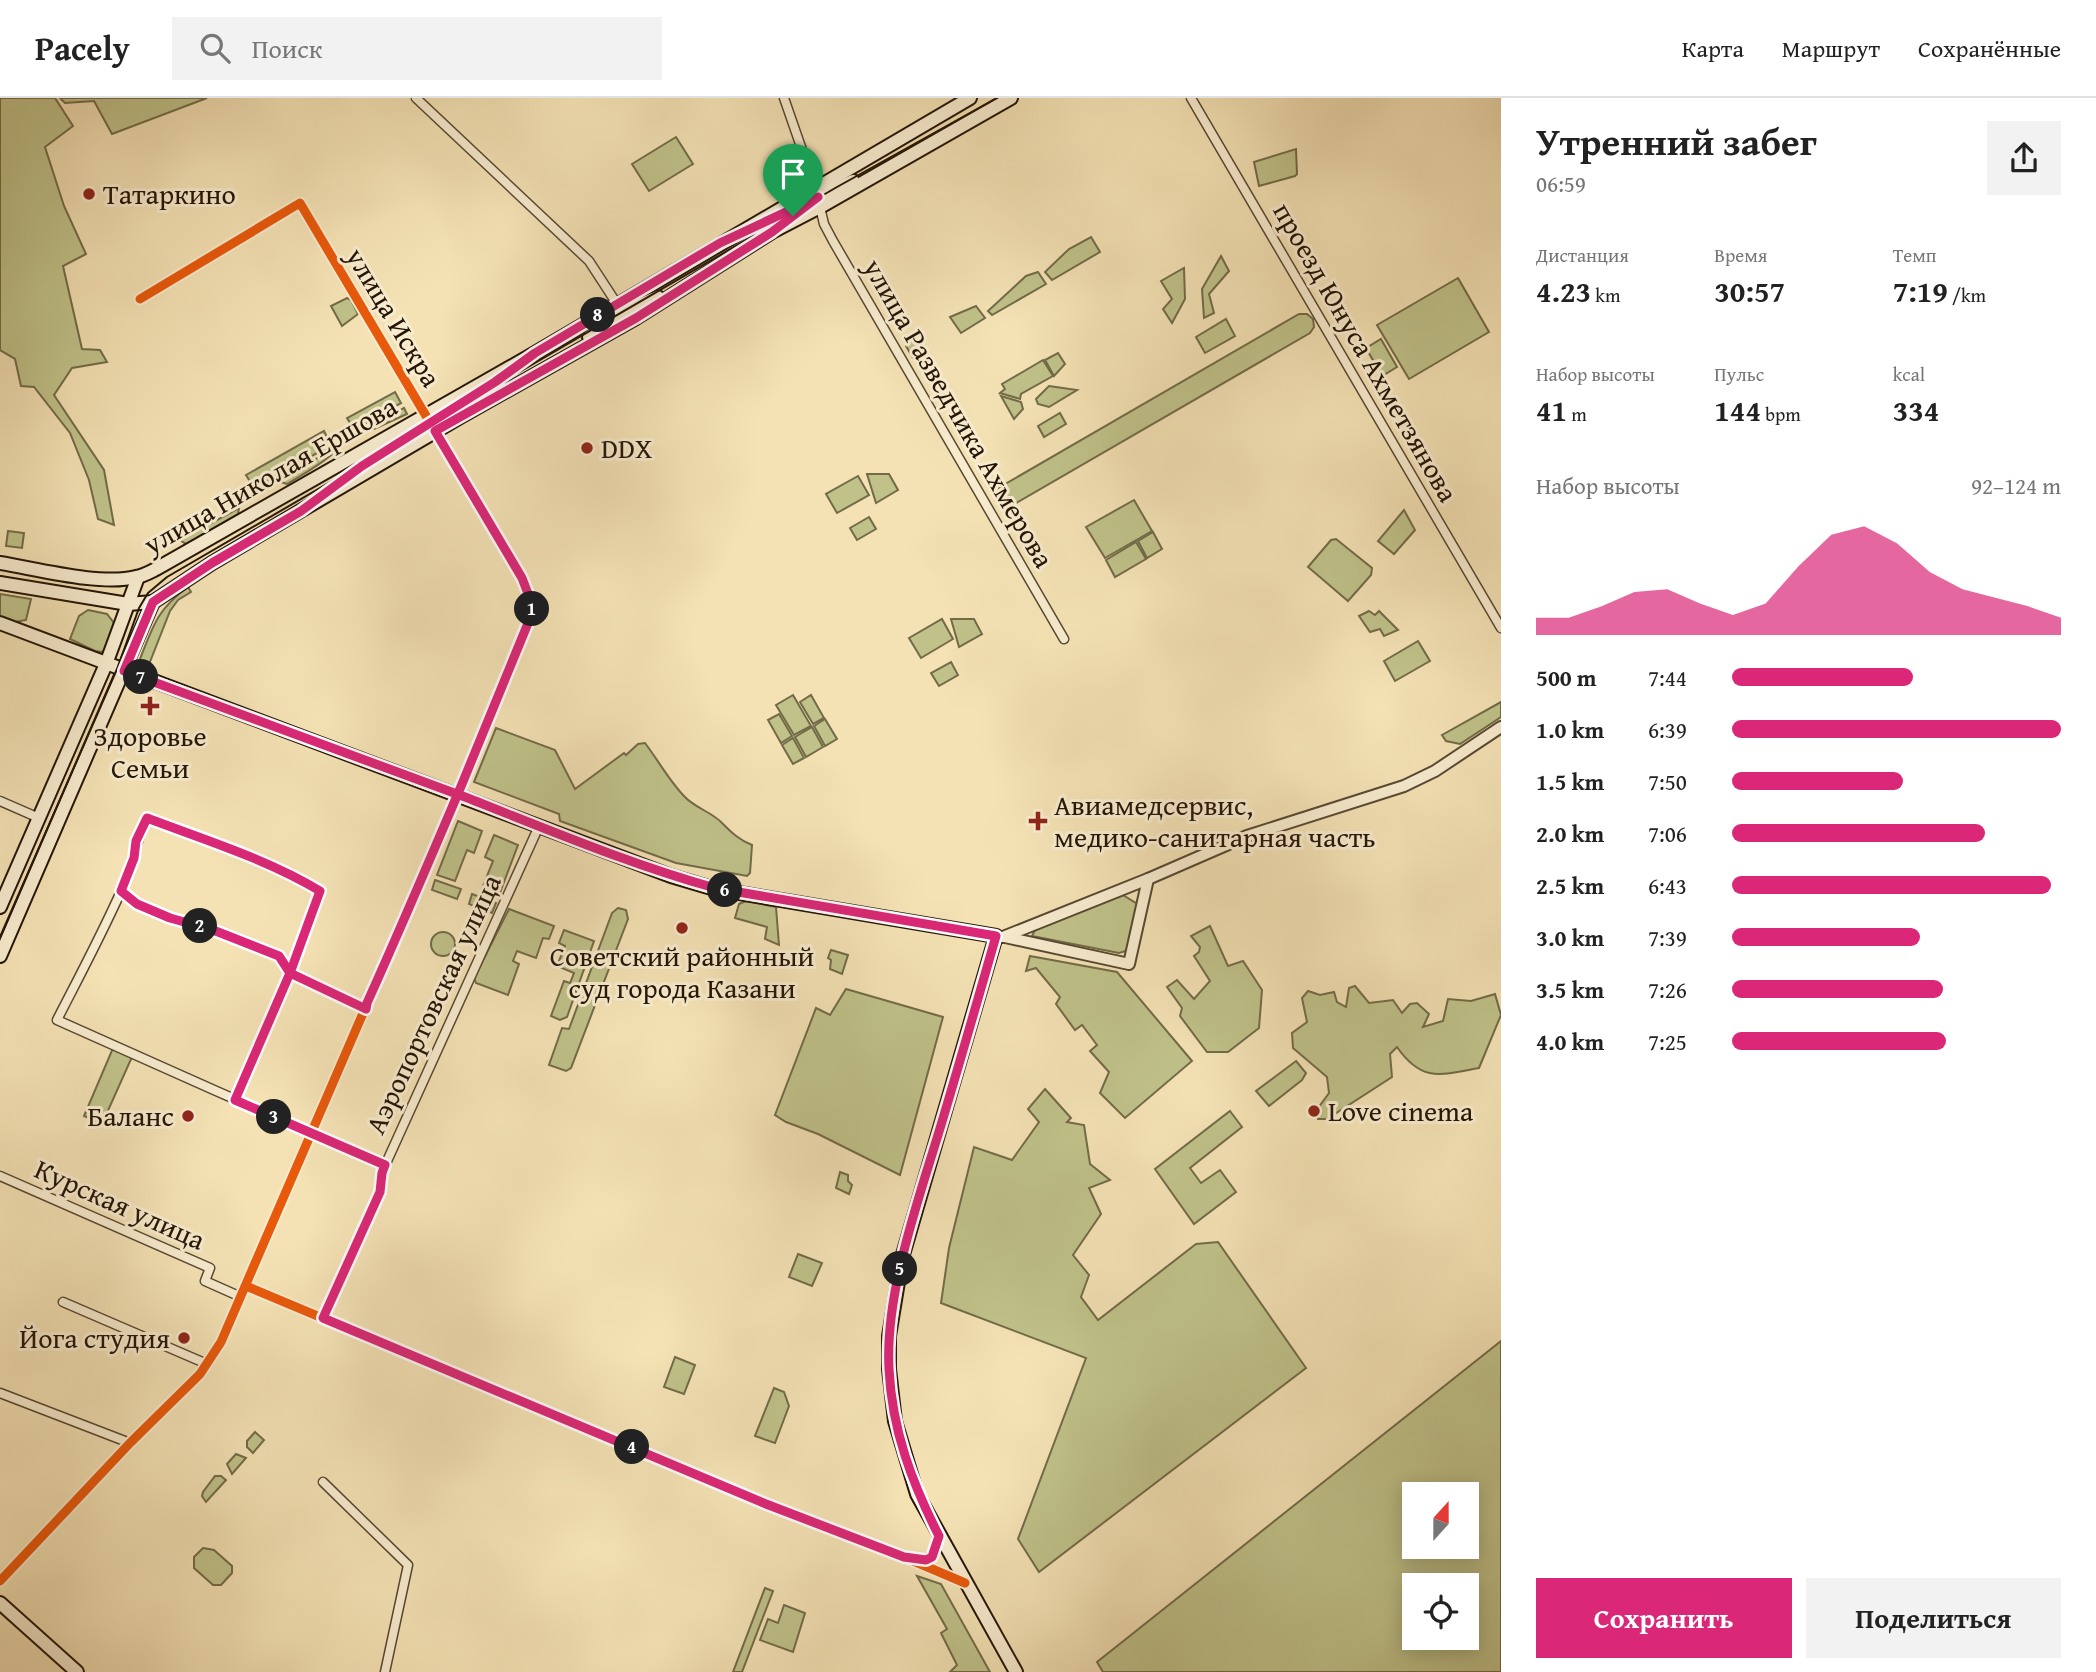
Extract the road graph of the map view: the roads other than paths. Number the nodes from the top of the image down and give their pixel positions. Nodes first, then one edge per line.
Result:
1 (416, 98) edge
2 (784, 98) edge
3 (971, 98) edge
4 (1011, 98) edge
5 (1191, 98) edge
6 (818, 197) junction
7 (719, 244) junction
8 (140, 299) dead end
9 (617, 304) junction
10 (535, 353) junction
11 (430, 423) junction
12 (0, 563) edge
13 (138, 577) junction
14 (0, 583) edge
15 (153, 602) junction
16 (128, 604) junction
17 (0, 623) edge
18 (1501, 628) edge
19 (1064, 639) dead end
20 (106, 664) junction
21 (124, 671) junction
22 (1501, 727) edge
23 (458, 795) junction
24 (0, 801) edge
25 (39, 818) junction
26 (539, 826) junction
27 (1148, 879) junction
28 (1123, 889) junction
29 (121, 891) junction
30 (0, 907) edge
31 (1142, 908) junction
32 (1000, 936) junction
33 (0, 956) edge
34 (290, 973) junction
35 (366, 1009) junction
36 (235, 1100) junction
37 (313, 1134) junction
38 (385, 1165) junction
39 (0, 1176) edge
40 (246, 1286) junction
41 (241, 1297) junction
42 (63, 1302) dead end
43 (323, 1318) junction
44 (207, 1364) junction
45 (0, 1393) edge
46 (131, 1443) junction
47 (323, 1482) dead end
48 (939, 1536) junction
49 (904, 1557) junction
50 (0, 1581) edge
51 (965, 1583) junction
52 (0, 1603) edge
53 (77, 1672) edge
54 (385, 1672) edge
55 (1016, 1672) edge

1 - 9 street
2 - 6 street, улица Разведчика Ахмерова
3 - 6 main road
4 - 6 main road
5 - 18 street, проезд Юнуса Ахметзянова
6 - 7 main road
6 - 11 main road, улица Николая Ершова
6 - 19 street, улица Разведчика Ахмерова
7 - 9 main road, улица Николая Ершова
7 - 10 main road
8 - 11 street, улица Искра
9 - 10 main road, улица Николая Ершова
10 - 11 main road, улица Николая Ершова
11 - 13 main road, улица Николая Ершова
11 - 15 main road, улица Николая Ершова
11 - 23 street, улица Искра
12 - 13 main road, улица Николая Ершова
13 - 15 main road, улица Николая Ершова
13 - 16 main road
14 - 16 main road, улица Николая Ершова
15 - 16 main road, улица Николая Ершова
15 - 21 main road
16 - 20 main road
17 - 20 main road
20 - 21 main road
20 - 25 main road
21 - 23 main road
21 - 33 main road
22 - 27 street
23 - 26 main road
23 - 35 street, улица Искра
24 - 25 street
25 - 30 main road
26 - 32 main road
26 - 38 street, Аэропортовская улица
27 - 28 street
27 - 31 street
28 - 31 street
28 - 32 street
29 - 34 street
29 - 34 street
29 - 36 street
31 - 32 street
32 - 48 main road
34 - 35 street
34 - 36 street
35 - 37 street, улица Искра
36 - 37 street
37 - 38 street
37 - 40 street, улица Искра
38 - 43 street, Аэропортовская улица
39 - 41 street, Курская улица
40 - 41 street, улица Искра
40 - 43 street
41 - 44 street, улица Искра
42 - 44 street
43 - 49 street
44 - 46 street, улица Искра
45 - 46 street
46 - 50 street, улица Искра
47 - 54 street
48 - 49 street
48 - 51 main road
49 - 51 street
51 - 55 main road
52 - 53 main road

